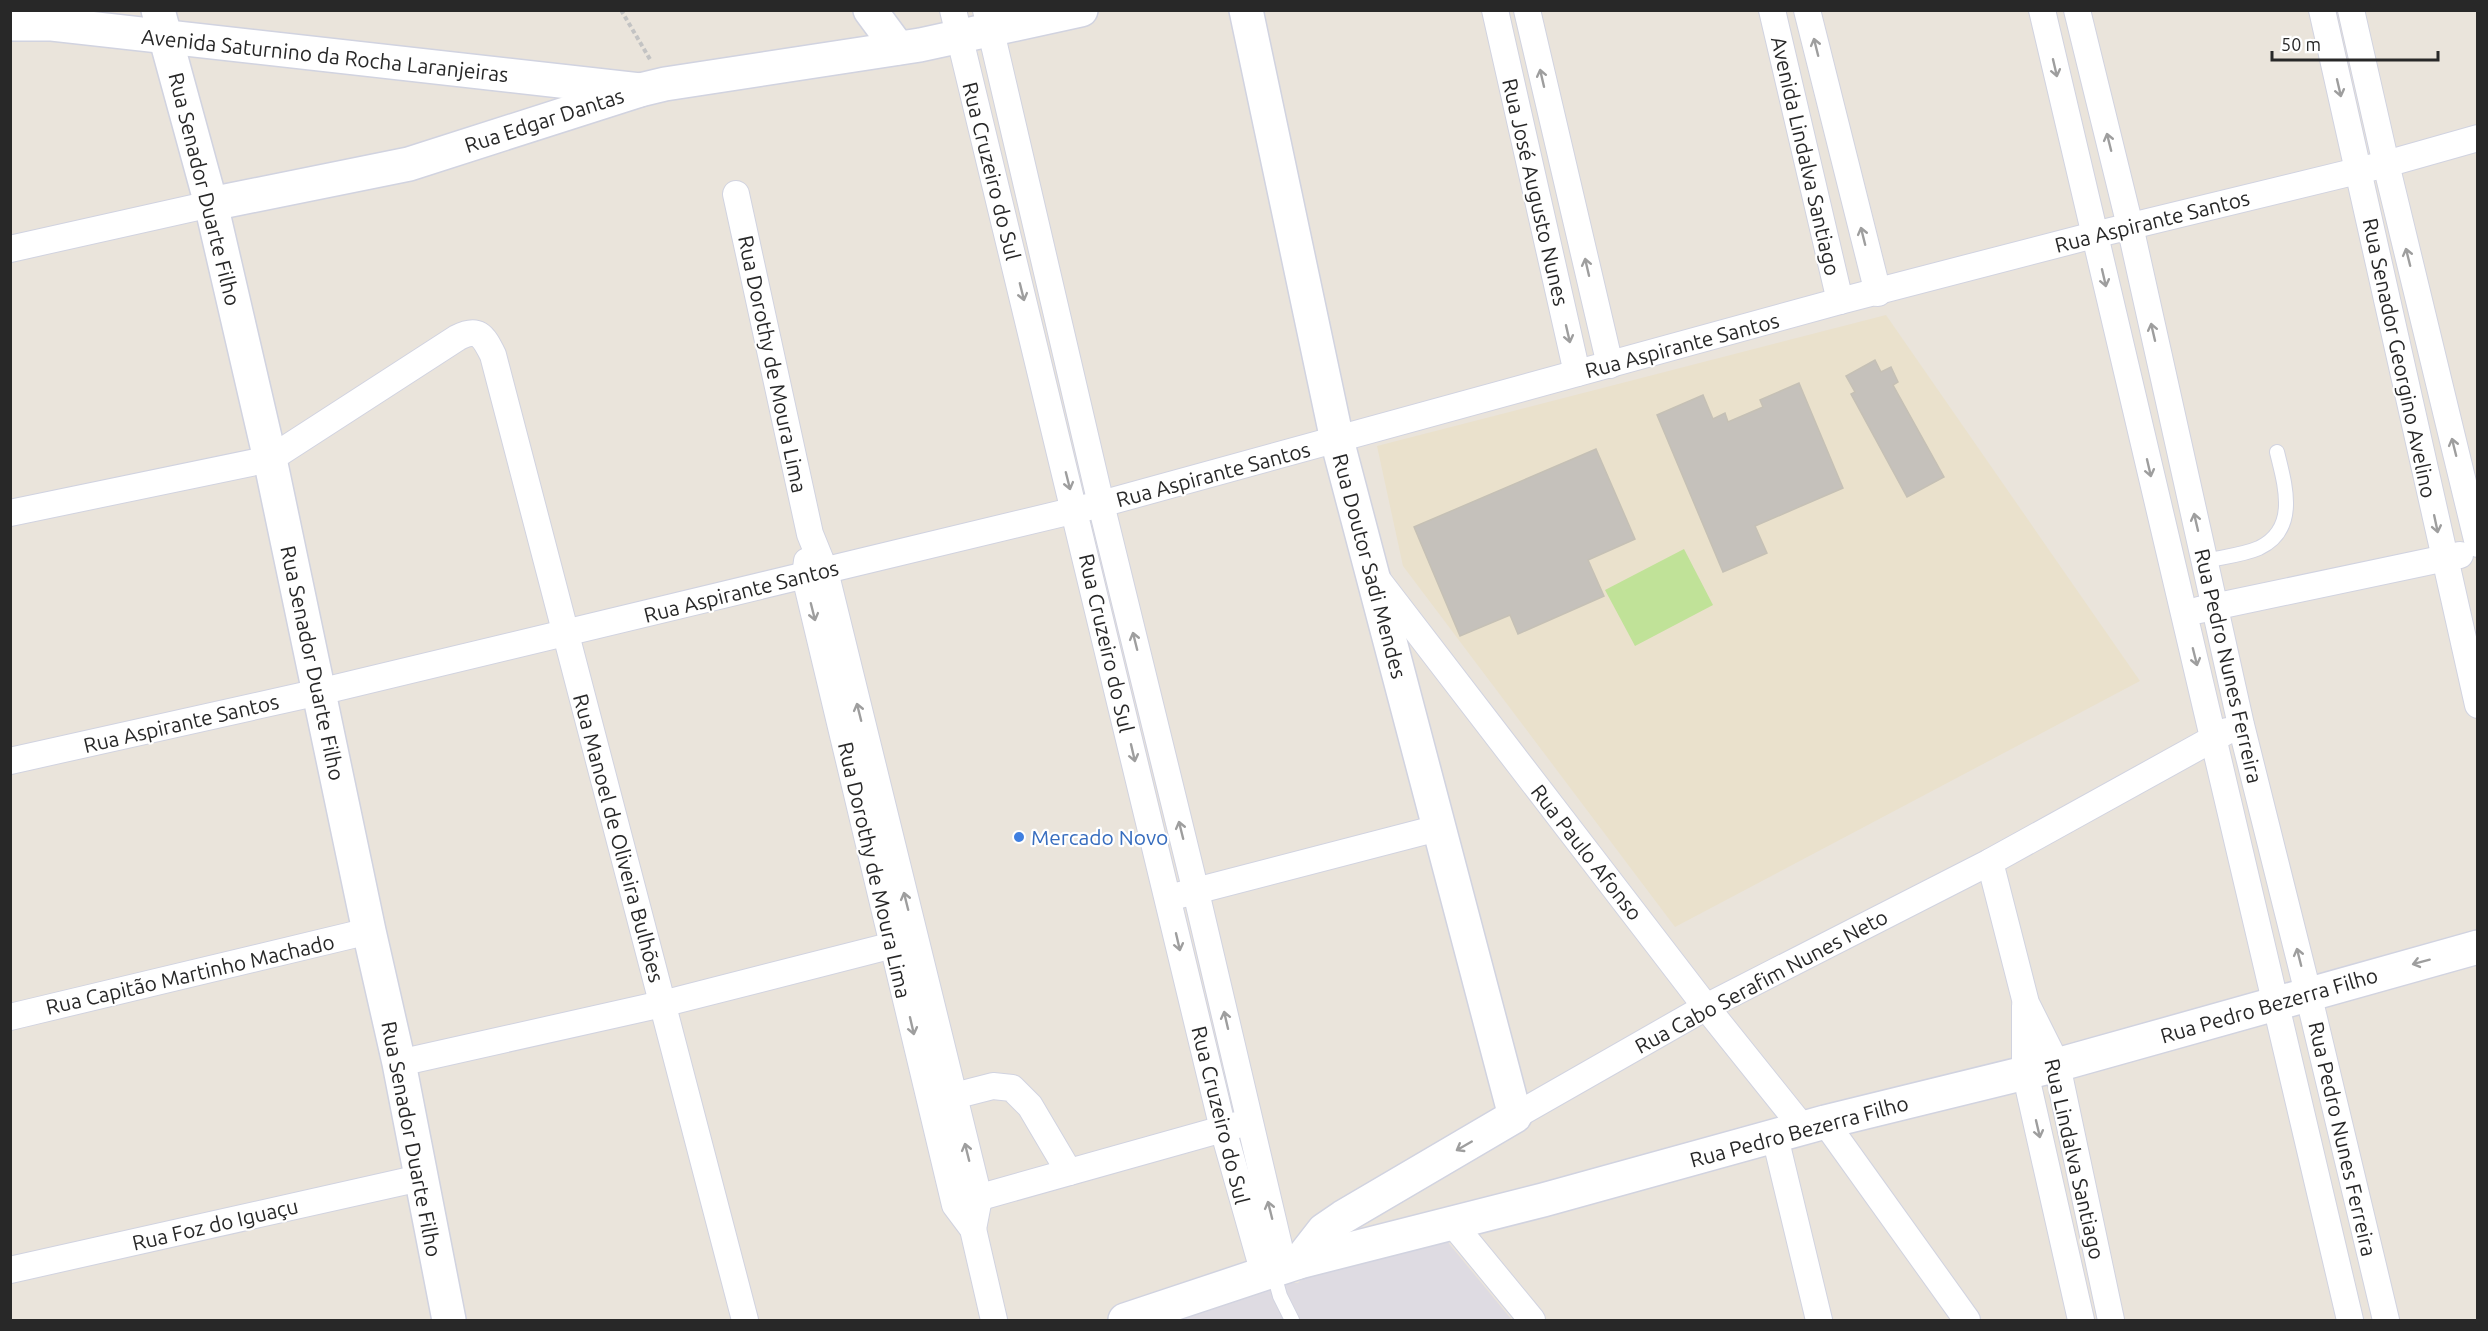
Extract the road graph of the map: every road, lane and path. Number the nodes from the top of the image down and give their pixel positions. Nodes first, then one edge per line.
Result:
1 (621, 10) edge
2 (870, 10) edge
3 (894, 10) edge
4 (1081, 10) edge
5 (1246, 10) edge
6 (1495, 10) edge
7 (1527, 10) edge
8 (1772, 10) edge
9 (1807, 10) edge
10 (2042, 10) edge
11 (2077, 10) edge
12 (2322, 10) edge
13 (2351, 10) edge
14 (63, 17) edge
15 (972, 22) edge
16 (10, 24) edge
17 (162, 25) edge
18 (909, 46) junction
19 (653, 87) junction
20 (2478, 138) edge
21 (2386, 164) junction
22 (2358, 171) junction
23 (736, 195) dead end
24 (211, 204) junction
25 (1033, 210) junction
26 (1004, 217) junction
27 (2130, 226) junction
28 (2094, 235) junction
29 (10, 249) edge
30 (1878, 292) junction
31 (1840, 301) junction
32 (1610, 365) junction
33 (1577, 373) junction
34 (1080, 410) junction
35 (1052, 417) junction
36 (1337, 441) junction
37 (2277, 452) dead end
38 (270, 459) junction
39 (1101, 504) junction
40 (1075, 510) junction
41 (10, 513) edge
42 (2478, 544) edge
43 (2478, 550) edge
44 (2444, 559) junction
45 (2205, 561) junction
46 (815, 574) junction
47 (1373, 575) junction
48 (2215, 606) junction
49 (2184, 614) junction
50 (566, 634) junction
51 (319, 692) junction
52 (2478, 705) edge
53 (2241, 725) junction
54 (2214, 737) junction
55 (10, 761) edge
56 (1438, 828) junction
57 (1990, 862) junction
58 (1196, 892) junction
59 (1168, 898) junction
60 (369, 931) junction
61 (904, 943) junction
62 (2478, 947) edge
63 (2308, 993) junction
64 (2276, 1002) junction
65 (2025, 1003) junction
66 (662, 1004) junction
67 (1706, 1007) junction
68 (10, 1017) edge
69 (399, 1063) junction
70 (2057, 1065) junction
71 (2025, 1072) junction
72 (954, 1096) junction
73 (1515, 1116) junction
74 (1249, 1121) junction
75 (1222, 1129) junction
76 (1801, 1129) junction
77 (2340, 1129) junction
78 (2307, 1137) junction
79 (1069, 1172) junction
80 (420, 1178) junction
81 (967, 1201) junction
82 (1453, 1224) junction
83 (1280, 1269) junction
84 (10, 1270) edge
85 (449, 1320) edge
86 (745, 1320) edge
87 (994, 1320) edge
88 (1125, 1320) edge
89 (1292, 1320) edge
90 (1532, 1320) edge
91 (1819, 1320) edge
92 (1967, 1320) edge
93 (2081, 1320) edge
94 (2111, 1320) edge
95 (2350, 1320) edge
96 (2386, 1320) edge

1 - 19 path
2 - 18 main road
3 - 18 main road
4 - 15 main road, Rua Edgar Dantas
5 - 36 main road, Rua Doutor Sadi Mendes
6 -> 33 street, Rua José Augusto Nunes
32 -> 7 street, Rua José Augusto Nunes
8 - 31 street, Avenida Lindalva Santiago
30 -> 9 street, Avenida Lindalva Santiago
10 -> 28 street, Rua Pedro Nunes Ferreira
27 -> 11 street, Rua Pedro Nunes Ferreira
12 -> 22 street, Rua Senador Georgino Avelino
13 - 21 street, Rua Senador Georgino Avelino
14 - 16 main road, Avenida Saturnino da Rocha Laranjeiras
14 - 17 main road, Avenida Saturnino da Rocha Laranjeiras
15 - 18 main road, Rua Edgar Dantas
15 - 25 street, Rua Cruzeiro do Sul
15 - 26 street, Rua Cruzeiro do Sul
17 - 19 main road, Avenida Saturnino da Rocha Laranjeiras
17 - 24 main road, Rua Senador Duarte Filho
18 - 19 main road, Rua Edgar Dantas
19 - 24 main road, Rua Edgar Dantas
20 - 21 street, Rua Aspirante Santos
21 - 22 street, Rua Aspirante Santos
42 -> 21 street, Rua Senador Georgino Avelino
22 - 27 street, Rua Aspirante Santos
22 -> 44 street, Rua Senador Georgino Avelino
23 - 46 street, Rua Dorothy de Moura Lima
24 - 29 street, Rua Edgar Dantas
24 - 38 main road, Rua Senador Duarte Filho
25 - 26 street
25 - 34 street, Rua Cruzeiro do Sul
26 -> 35 street, Rua Cruzeiro do Sul
27 - 28 street, Rua Aspirante Santos
45 -> 27 street, Rua Pedro Nunes Ferreira
28 - 30 street, Rua Aspirante Santos
28 -> 49 street, Rua Pedro Nunes Ferreira
30 - 31 street, Rua Aspirante Santos
31 - 32 street, Rua Aspirante Santos
32 - 33 street, Rua Aspirante Santos
33 - 36 street, Rua Aspirante Santos
34 - 35 street
34 - 39 street, Rua Cruzeiro do Sul
35 -> 40 street, Rua Cruzeiro do Sul
36 - 39 street, Rua Aspirante Santos
36 - 47 main road, Rua Doutor Sadi Mendes
37 - 45 lane
38 - 41 street
38 - 50 street, Rua Manoel de Oliveira Bulhões
38 - 51 main road, Rua Senador Duarte Filho
39 - 40 street, Rua Aspirante Santos
58 -> 39 street, Rua Cruzeiro do Sul
40 - 46 street, Rua Aspirante Santos
40 -> 59 street, Rua Cruzeiro do Sul
43 - 44 street
44 - 48 street
44 - 52 street, Rua Senador Georgino Avelino
45 - 48 street, Rua Pedro Nunes Ferreira
46 - 50 street, Rua Aspirante Santos
46 - 61 street, Rua Dorothy de Moura Lima
47 - 56 main road, Rua Doutor Sadi Mendes
47 - 67 street, Rua Paulo Afonso
48 - 49 street
48 - 53 street, Rua Pedro Nunes Ferreira
49 -> 54 street, Rua Pedro Nunes Ferreira
50 - 51 street, Rua Aspirante Santos
50 - 66 street, Rua Manoel de Oliveira Bulhões
51 - 55 street, Rua Aspirante Santos
51 - 60 main road, Rua Senador Duarte Filho
53 - 54 street, Rua Cabo Serafim Nunes Neto
63 -> 53 street, Rua Pedro Nunes Ferreira
54 - 57 street, Rua Cabo Serafim Nunes Neto
54 - 64 street, Rua Pedro Nunes Ferreira
56 - 58 street
56 - 73 main road, Rua Doutor Sadi Mendes
57 - 65 street, Rua Lindalva Santiago
57 - 67 street, Rua Cabo Serafim Nunes Neto
58 - 59 street
74 -> 58 street, Rua Cruzeiro do Sul
59 -> 75 street, Rua Cruzeiro do Sul
60 - 68 street, Rua Capitão Martinho Machado
60 - 69 main road, Rua Senador Duarte Filho
61 - 66 street
61 - 72 street, Rua Dorothy de Moura Lima
61 -> 81 street, Rua Dorothy de Moura Lima
62 -> 63 main road, Rua Pedro Bezerra Filho
63 - 64 main road, Rua Pedro Bezerra Filho
63 - 77 street, Rua Pedro Nunes Ferreira
64 - 70 main road, Rua Pedro Bezerra Filho
64 - 78 street, Rua Pedro Nunes Ferreira
65 - 70 street, Rua Lindalva Santiago
65 - 71 street, Rua Lindalva Santiago
66 - 69 street
66 - 86 street, Rua Manoel de Oliveira Bulhões
67 - 73 street, Rua Cabo Serafim Nunes Neto
67 - 76 street, Rua Paulo Afonso
69 - 80 main road, Rua Senador Duarte Filho
70 - 71 main road, Rua Pedro Bezerra Filho
70 - 94 street, Rua Lindalva Santiago
71 - 76 main road, Rua Pedro Bezerra Filho
71 -> 93 street, Rua Lindalva Santiago
72 - 79 street
81 -> 72 street, Rua Dorothy de Moura Lima
73 -> 83 main road, Rua Cabo Serafim Nunes Neto
74 - 75 street
83 -> 74 street, Rua Cruzeiro do Sul
75 - 79 street
75 - 83 street, Rua Cruzeiro do Sul
76 - 82 main road, Rua Pedro Bezerra Filho
76 - 91 street, Rua Paulo Afonso
76 - 92 street
77 - 78 street
77 - 96 street, Rua Pedro Nunes Ferreira
78 - 95 street, Rua Pedro Nunes Ferreira
79 - 81 street
80 - 84 street, Rua Foz do Iguaçu
80 - 85 main road, Rua Senador Duarte Filho
81 - 87 street, Rua Dorothy de Moura Lima
82 - 83 main road, Rua Pedro Bezerra Filho
82 - 90 street
83 - 88 main road, Rua Pedro Bezerra Filho
83 - 89 lane

